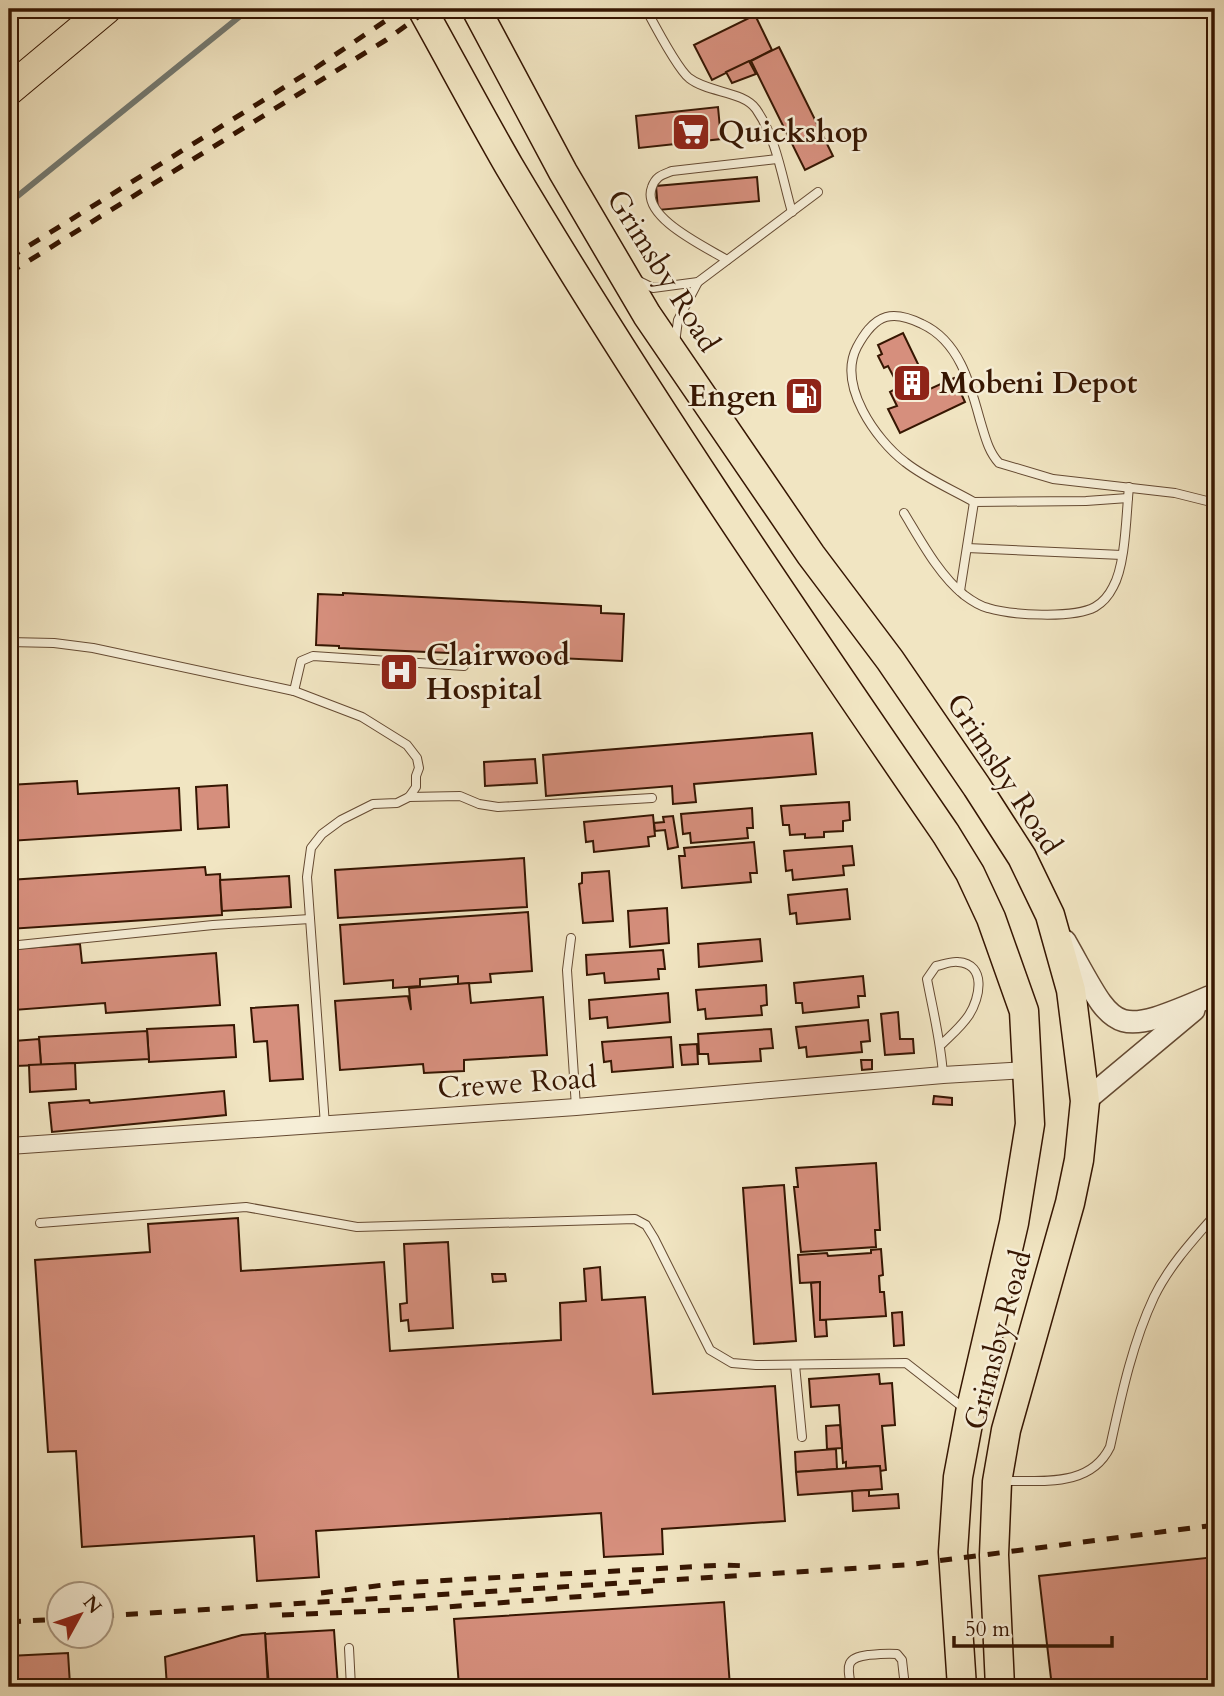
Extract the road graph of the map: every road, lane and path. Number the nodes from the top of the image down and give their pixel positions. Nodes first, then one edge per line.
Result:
1 (106, 9) edge
2 (422, 9) edge
3 (476, 9) edge
4 (646, 9) edge
5 (9, 90) edge
6 (777, 159) junction
7 (818, 192) dead end
8 (792, 212) junction
9 (727, 260) junction
10 (621, 271) junction
11 (698, 282) junction
12 (674, 353) junction
13 (1129, 487) junction
14 (1128, 498) junction
15 (974, 502) junction
16 (1215, 503) edge
17 (904, 513) dead end
18 (967, 548) junction
19 (1122, 555) junction
20 (960, 591) junction
21 (9, 642) edge
22 (464, 666) dead end
23 (295, 691) junction
24 (409, 797) junction
25 (652, 798) dead end
26 (1050, 915) junction
27 (310, 919) junction
28 (571, 938) dead end
29 (9, 946) edge
30 (1212, 994) edge
31 (942, 1044) junction
32 (1028, 1070) junction
33 (943, 1075) junction
34 (1085, 1101) junction
35 (576, 1107) junction
36 (325, 1125) junction
37 (9, 1146) edge
38 (1215, 1215) edge
39 (40, 1223) dead end
40 (795, 1365) junction
41 (970, 1413) junction
42 (802, 1437) dead end
43 (958, 1477) junction
44 (997, 1482) junction
45 (349, 1648) dead end
46 (351, 1687) edge
47 (851, 1687) edge
48 (905, 1687) edge
49 (962, 1687) edge
50 (1000, 1687) edge

1 - 5 highway
2 - 32 highway, Grimsby Road
3 - 10 highway, Grimsby Road
4 - 6 lane
6 - 8 lane
6 - 9 lane
7 - 8 lane
8 - 9 lane
9 - 11 lane
10 - 11 lane
10 - 12 highway, Grimsby Road
11 - 12 lane
12 - 26 highway, Grimsby Road
13 - 14 lane
13 - 15 lane
13 - 16 lane
14 - 15 lane
14 - 19 lane
15 - 18 lane
17 - 20 lane
18 - 19 lane
18 - 20 lane
19 - 20 lane
21 - 23 lane
22 - 23 lane
23 - 24 lane
24 - 25 lane
24 - 27 lane
26 - 30 street
26 - 34 highway, Grimsby Road
27 - 29 lane
27 - 36 lane
28 - 35 lane
30 - 34 street
31 - 31 lane
31 - 33 lane
32 - 33 street, Crewe Road
32 - 41 highway, Grimsby Road
33 - 35 street, Crewe Road
34 - 44 highway, Grimsby Road
35 - 36 street, Crewe Road
36 - 37 street, Crewe Road
38 - 44 lane
39 - 40 lane
40 - 41 lane
40 - 42 lane
41 - 43 highway, Grimsby Road
43 - 44 highway
43 - 49 highway, Grimsby Road
44 - 50 highway, Grimsby Road
45 - 46 lane
47 - 48 lane

